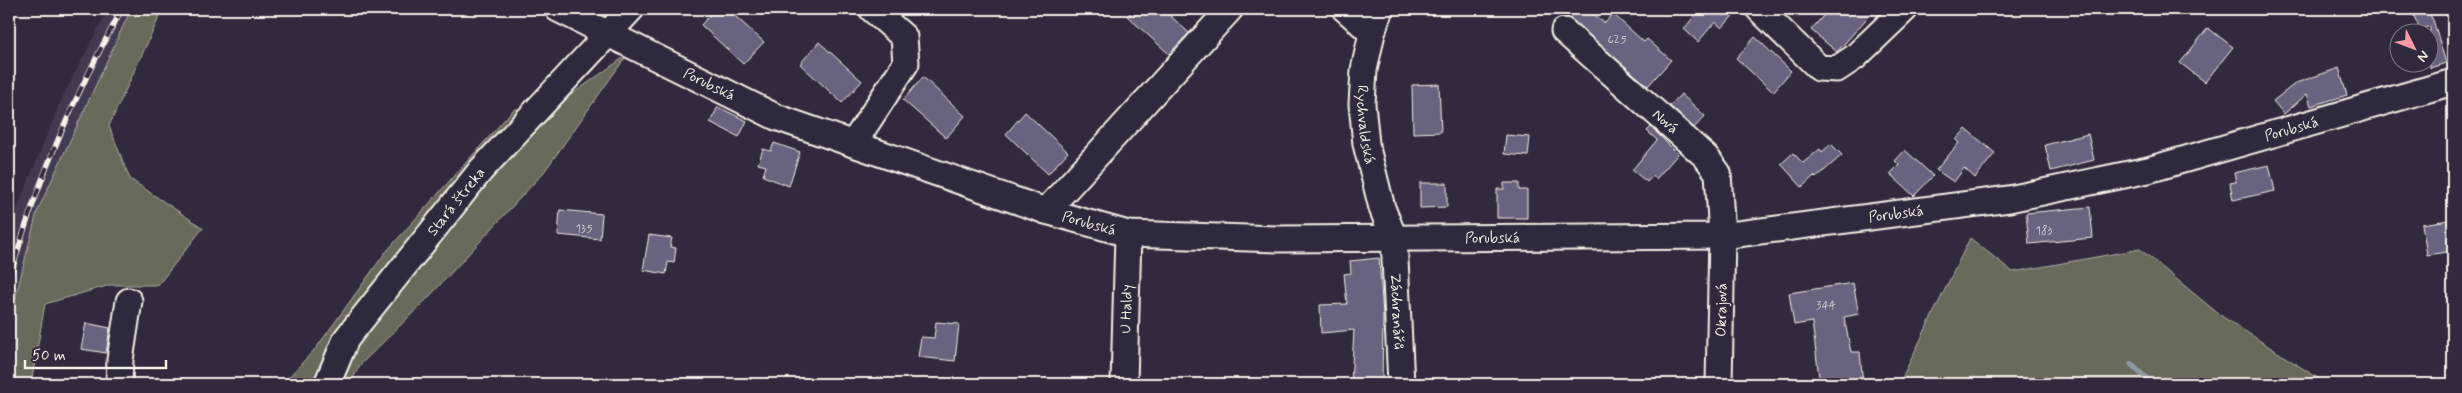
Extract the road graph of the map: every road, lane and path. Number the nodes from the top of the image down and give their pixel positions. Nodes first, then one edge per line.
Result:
1 (558, 9) edge
2 (631, 9) edge
3 (872, 9) edge
4 (1230, 9) edge
5 (1345, 9) edge
6 (1380, 9) edge
7 (1759, 9) edge
8 (1905, 9) edge
9 (1564, 31) dead end
10 (1372, 33) junction
11 (608, 34) junction
12 (2453, 82) edge
13 (854, 144) junction
14 (1046, 211) junction
15 (1128, 234) junction
16 (1722, 236) junction
17 (1394, 238) junction
18 (129, 301) dead end
19 (119, 384) edge
20 (327, 384) edge
21 (1124, 384) edge
22 (1401, 384) edge
23 (1719, 384) edge

1 - 11 street, Porubská
2 - 11 street, Stará štreka
3 - 13 street
4 - 14 street
5 - 10 street
6 - 10 street, Rychvaldská
7 - 8 street
9 - 16 street, Nová
10 - 17 street, Rychvaldská
11 - 13 street, Porubská
11 - 20 street, Stará štreka
12 - 16 street, Porubská
13 - 14 street, Porubská
14 - 15 street, Porubská
15 - 17 street, Porubská
15 - 21 street, U Haldy
16 - 17 street, Porubská
16 - 23 street, Okrajová
17 - 22 street, Záchranářů
18 - 19 street

